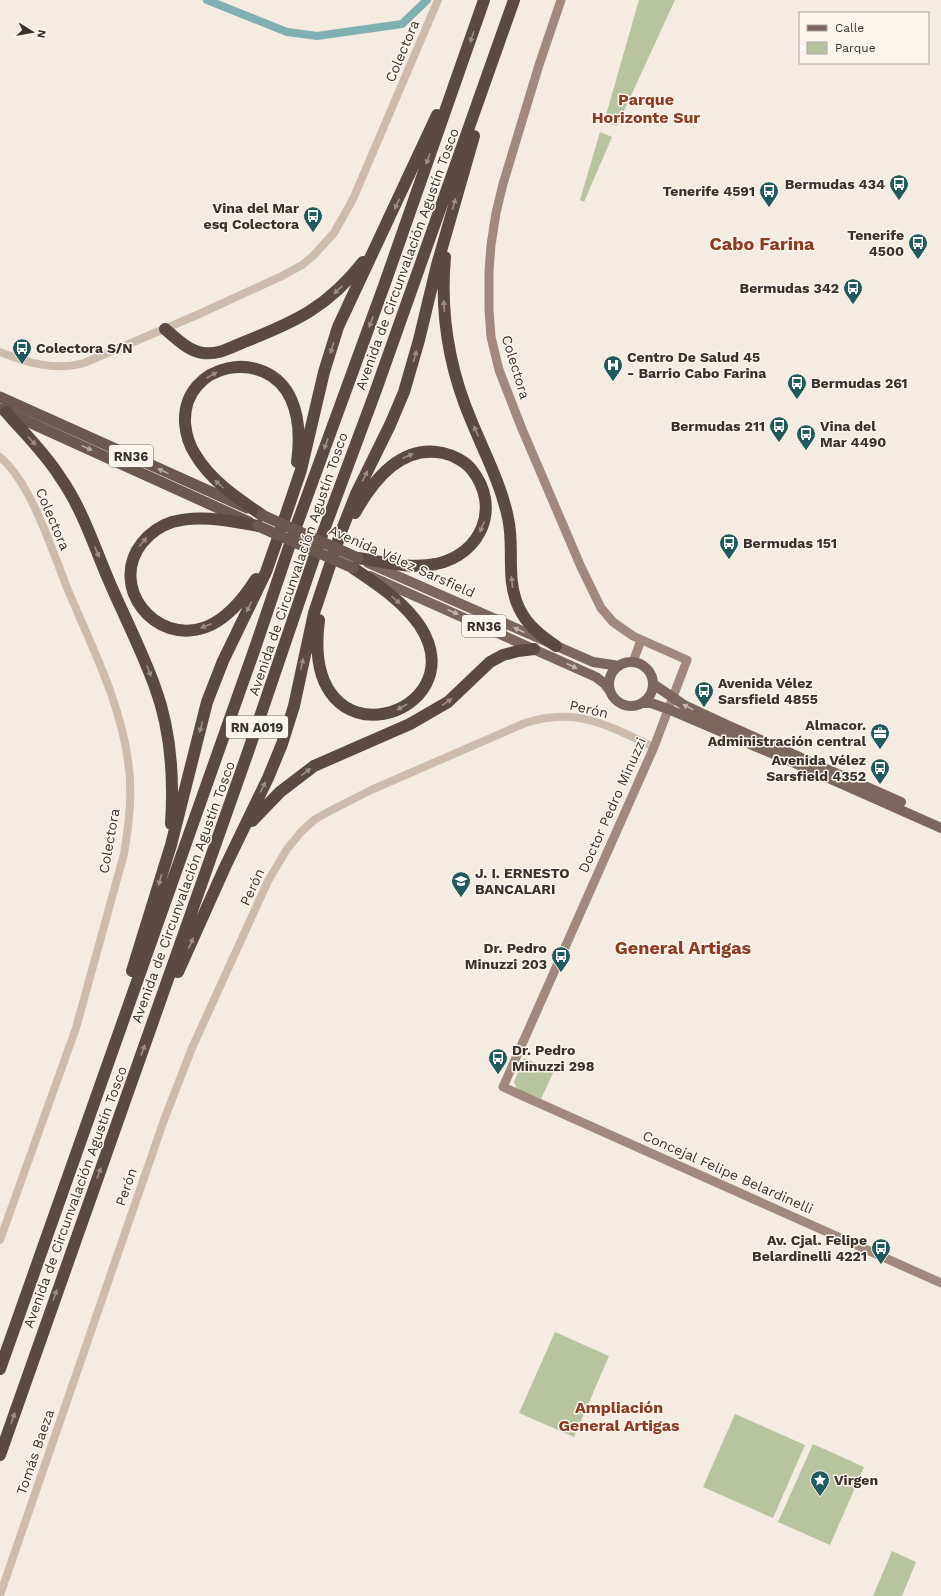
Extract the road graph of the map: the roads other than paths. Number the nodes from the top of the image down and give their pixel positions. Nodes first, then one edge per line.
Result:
1 (438, 0) edge
2 (484, 0) edge
3 (514, 0) edge
4 (561, 0) edge
5 (503, 33) junction
6 (461, 67) junction
7 (450, 220) junction
8 (380, 238) junction
9 (165, 329) junction
10 (0, 352) edge
11 (0, 397) edge
12 (3, 410) edge
13 (0, 457) edge
14 (260, 521) junction
15 (281, 530) junction
16 (334, 553) junction
17 (356, 563) junction
18 (641, 640) junction
19 (556, 646) junction
20 (534, 649) junction
21 (687, 660) joint
22 (633, 662) junction
23 (619, 666) junction
24 (653, 684) junction
25 (610, 691) junction
26 (672, 697) junction
27 (642, 703) junction
28 (668, 709) junction
29 (654, 747) junction
30 (941, 820) edge
31 (941, 828) edge
32 (239, 838) junction
33 (165, 863) junction
34 (150, 1029) junction
35 (503, 1087) joint
36 (86, 1127) junction
37 (0, 1240) edge
38 (941, 1283) edge
39 (95, 1317) joint
40 (0, 1368) edge
41 (0, 1455) edge
42 (0, 1595) edge

1 - 9 street, Colectora
2 -> 6 highway, Avenida de Circunvalación Agustín Tosco / RN A019
3 - 5 highway, Avenida de Circunvalación Agustín Tosco / RN A019
4 - 18 main road, Colectora
7 -> 5 highway
5 - 34 highway, Avenida de Circunvalación Agustín Tosco / RN A019
6 -> 8 highway
6 -> 36 highway, Avenida de Circunvalación Agustín Tosco / RN A019
16 -> 7 highway
19 -> 7 highway
8 -> 9 highway
8 -> 15 highway
9 - 10 street, Colectora
14 -> 11 highway, Avenida Vélez Sarsfield / RN36
12 -> 14 highway, Avenida Vélez Sarsfield / RN36
12 -> 33 highway
13 - 37 street, Colectora
15 -> 14 highway
14 -> 15 highway
14 - 17 highway, Avenida Vélez Sarsfield / RN36, bridge
15 -> 33 highway
16 -> 17 highway
17 -> 16 highway
32 -> 16 highway
19 -> 17 main road, Avenida Vélez Sarsfield / RN36
17 -> 20 main road, Avenida Vélez Sarsfield / RN36
18 - 21 main road, Colectora
18 - 22 main road
19 - 23 main road, Avenida Vélez Sarsfield / RN36
20 -> 25 main road, Avenida Vélez Sarsfield / RN36
32 -> 20 highway
21 - 26 main road, Doctor Pedro Minuzzi
22 - 23 main road, RN36
22 - 24 main road
23 - 25 main road
24 - 26 main road
24 - 27 main road
25 - 27 main road, RN36
26 - 28 main road, Doctor Pedro Minuzzi
30 -> 26 main road
27 - 28 main road, RN36
28 - 29 main road, Doctor Pedro Minuzzi
28 - 31 main road, RN36
29 - 35 main road, Doctor Pedro Minuzzi
29 - 39 street, Perón
34 -> 32 highway
33 -> 36 highway
41 -> 34 highway, Avenida de Circunvalación Agustín Tosco / RN A019
35 - 38 main road, Concejal Felipe Belardinelli
36 - 40 highway, Avenida de Circunvalación Agustín Tosco / RN A019
39 - 42 street, Tomás Baeza

